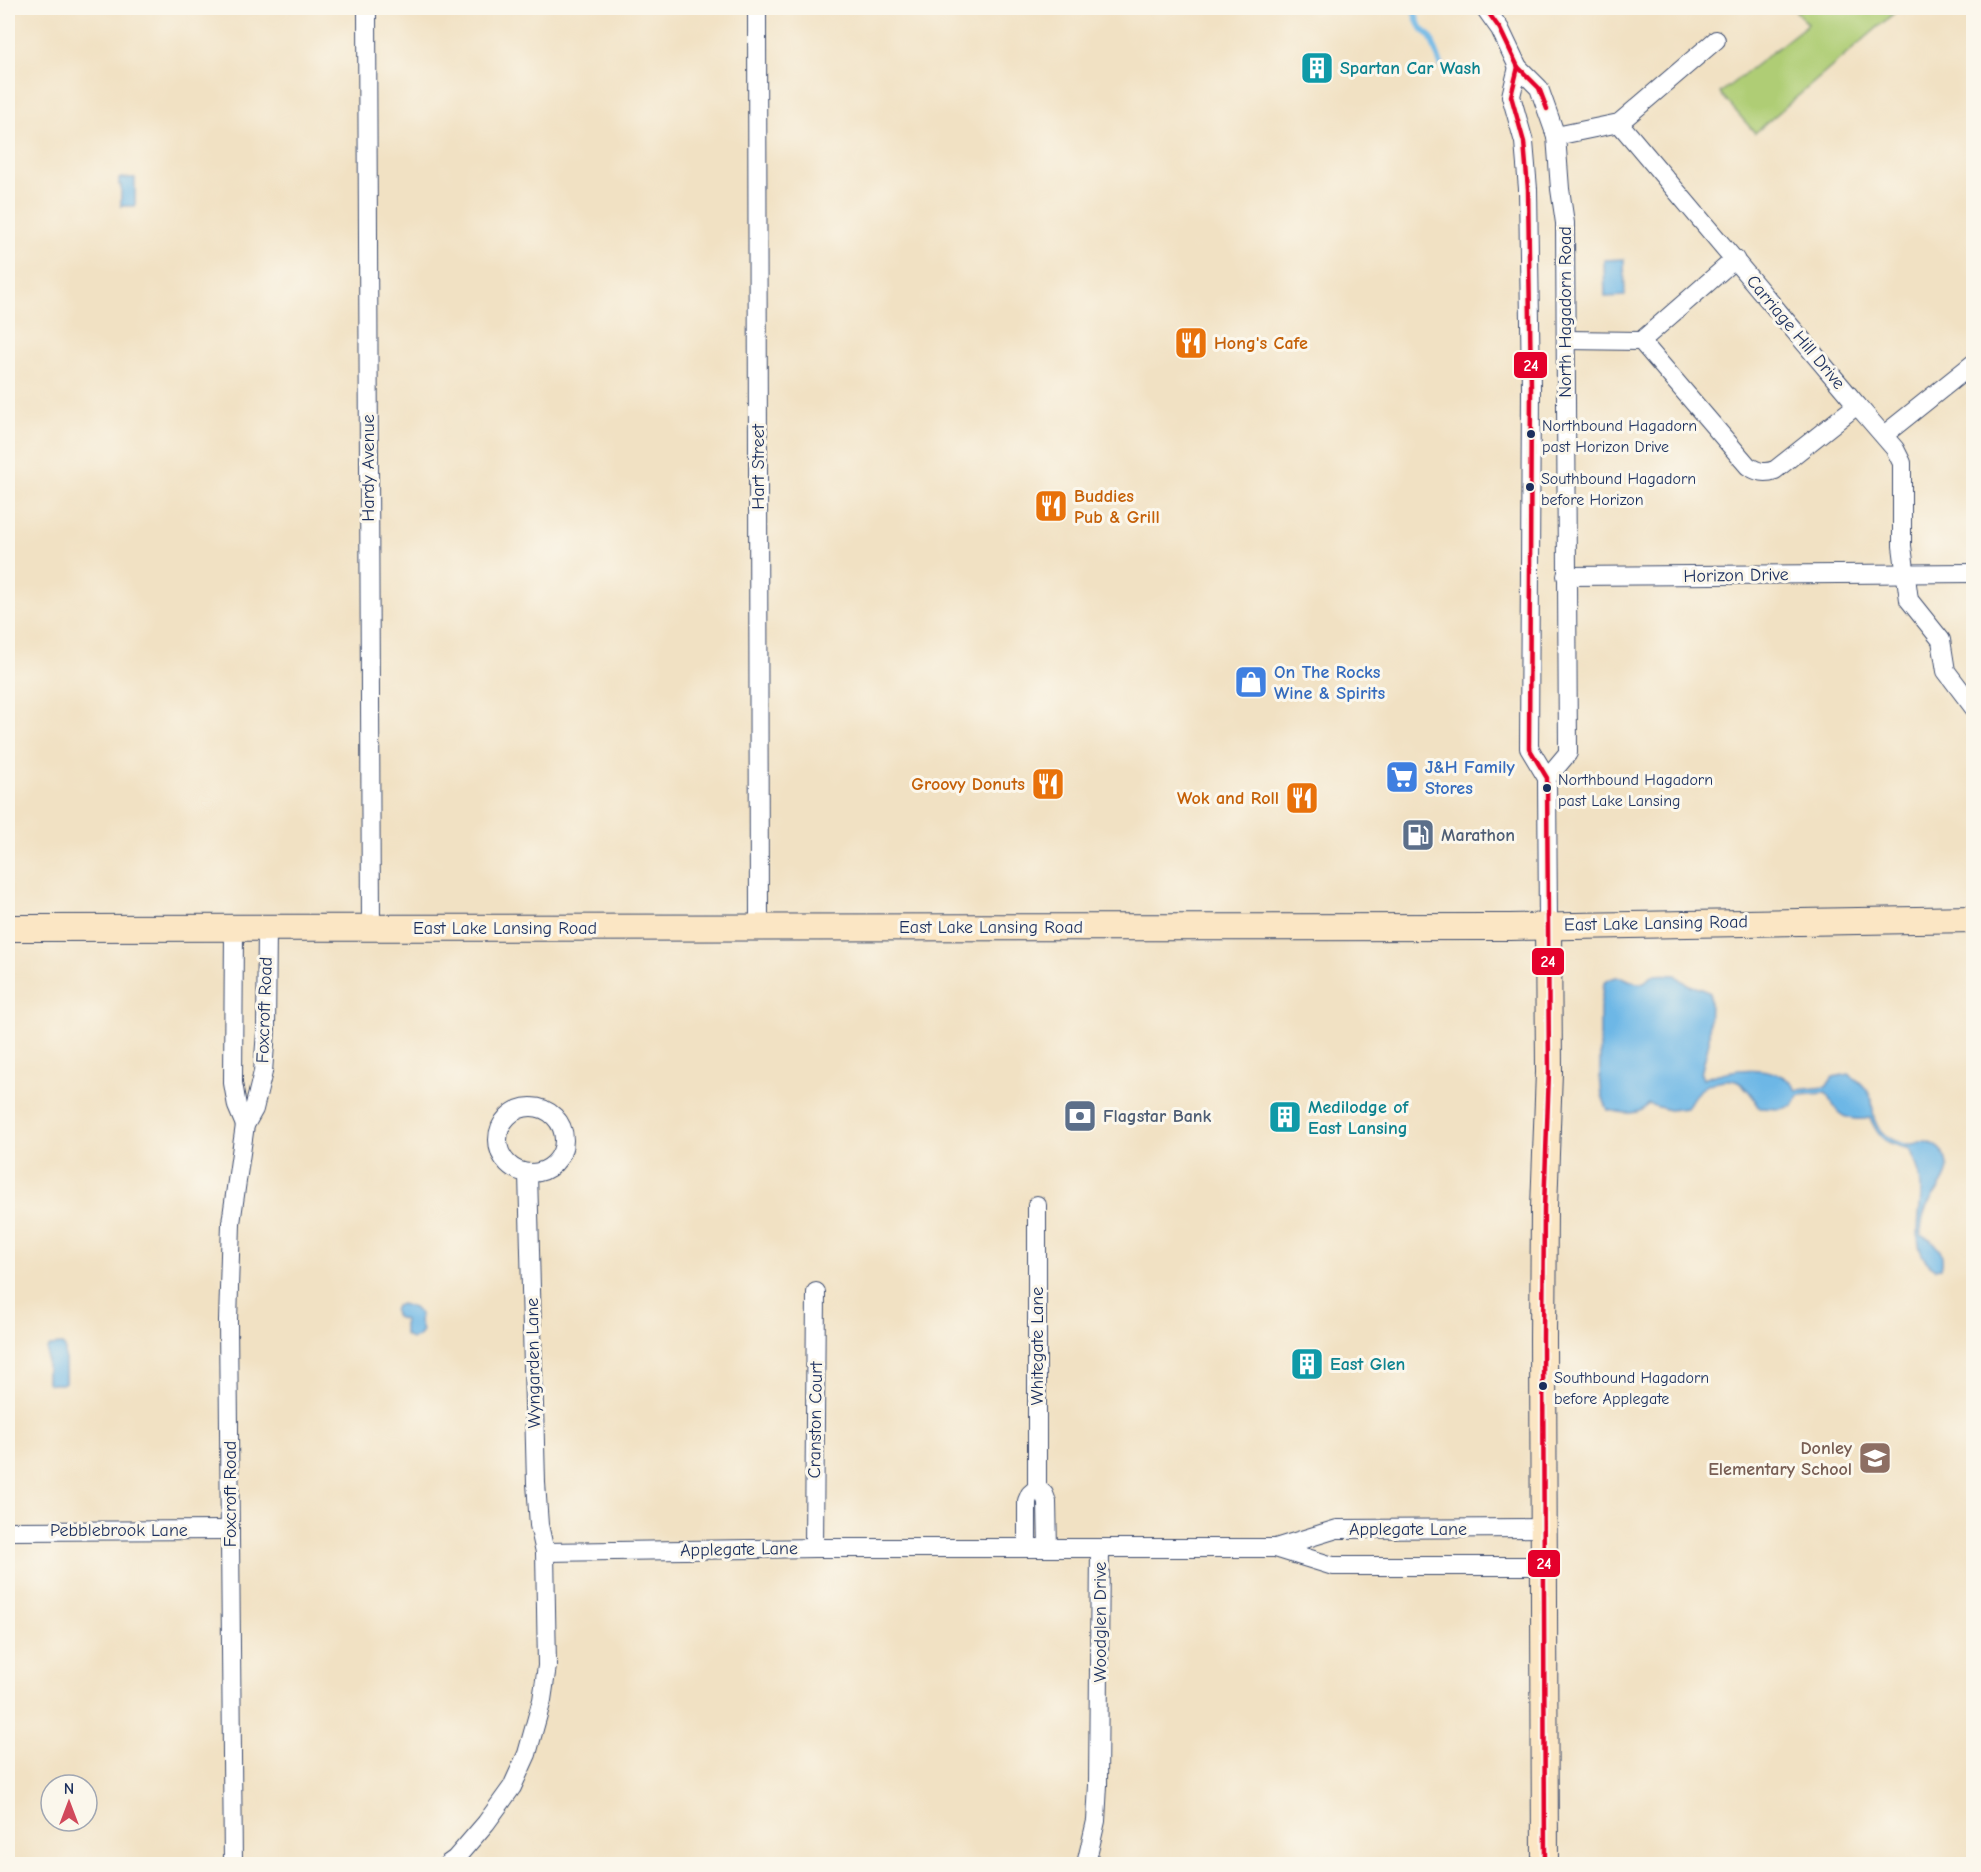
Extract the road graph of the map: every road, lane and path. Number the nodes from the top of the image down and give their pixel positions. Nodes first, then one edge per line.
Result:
1 (367, 8) edge
2 (757, 8) edge
3 (1485, 8) edge
4 (1716, 40) dead end
5 (1518, 67) junction
6 (1619, 123) junction
7 (1556, 136) junction
8 (1735, 259) junction
9 (1566, 340) junction
10 (1641, 341) junction
11 (1974, 363) edge
12 (1857, 405) junction
13 (1884, 435) junction
14 (1906, 573) junction
15 (1974, 573) edge
16 (1566, 576) junction
17 (1974, 708) edge
18 (1547, 778) junction
19 (1974, 919) edge
20 (1548, 925) junction
21 (759, 927) junction
22 (8, 928) edge
23 (234, 928) junction
24 (267, 928) junction
25 (371, 928) junction
26 (245, 1125) junction
27 (528, 1173) dead end
28 (1036, 1204) dead end
29 (816, 1292) dead end
30 (1037, 1488) junction
31 (1544, 1528) junction
32 (230, 1530) junction
33 (8, 1531) edge
34 (814, 1548) junction
35 (1027, 1548) junction
36 (1048, 1548) junction
37 (1100, 1548) junction
38 (1275, 1548) junction
39 (545, 1552) junction
40 (1544, 1566) junction
41 (233, 1864) edge
42 (448, 1864) edge
43 (1086, 1864) edge
44 (1545, 1864) edge

1 - 25 street, Hardy Avenue
2 - 21 street, Hart Street
3 - 5 street, North Hagadorn Road
4 - 6 street
5 - 7 street, North Hagadorn Road
5 - 18 street, North Hagadorn Road
6 - 7 street
6 - 8 street, Carriage Hill Drive
7 - 9 street, North Hagadorn Road
8 - 10 street, Carriage Hill Drive
8 - 12 street, Carriage Hill Drive
9 - 10 street
9 - 16 street, North Hagadorn Road
10 - 12 street, Carriage Hill Drive
11 - 13 street
12 - 13 street, Carriage Hill Drive
13 - 14 street, Carriage Hill Drive
14 - 15 street, Horizon Drive
14 - 16 street, Horizon Drive
14 - 17 street
16 - 18 street, North Hagadorn Road
18 - 20 street, North Hagadorn Road
19 - 20 main road, East Lake Lansing Road
20 - 21 main road, East Lake Lansing Road
20 - 31 main road, North Hagadorn Road
21 - 25 main road, East Lake Lansing Road
22 - 23 main road, East Lake Lansing Road
23 - 24 main road, East Lake Lansing Road
23 - 26 street, Foxcroft Road
24 - 25 main road, East Lake Lansing Road
24 - 26 street, Foxcroft Road
26 - 32 street, Foxcroft Road
27 - 39 street, Wyngarden Lane
28 - 30 street, Whitegate Lane
29 - 34 street, Cranston Court
30 - 35 street, Whitegate Lane
30 - 36 street, Whitegate Lane
31 - 38 street, Applegate Lane
31 - 40 main road, North Hagadorn Road
32 - 33 street, Pebblebrook Lane
32 - 41 street, Foxcroft Road
34 - 35 street, Applegate Lane
34 - 39 street, Applegate Lane
35 - 36 street, Applegate Lane
36 - 37 street, Applegate Lane
37 - 38 street, Applegate Lane
37 - 43 street, Woodglen Drive
38 - 40 street, Applegate Lane
39 - 42 street
40 - 44 main road, North Hagadorn Road

